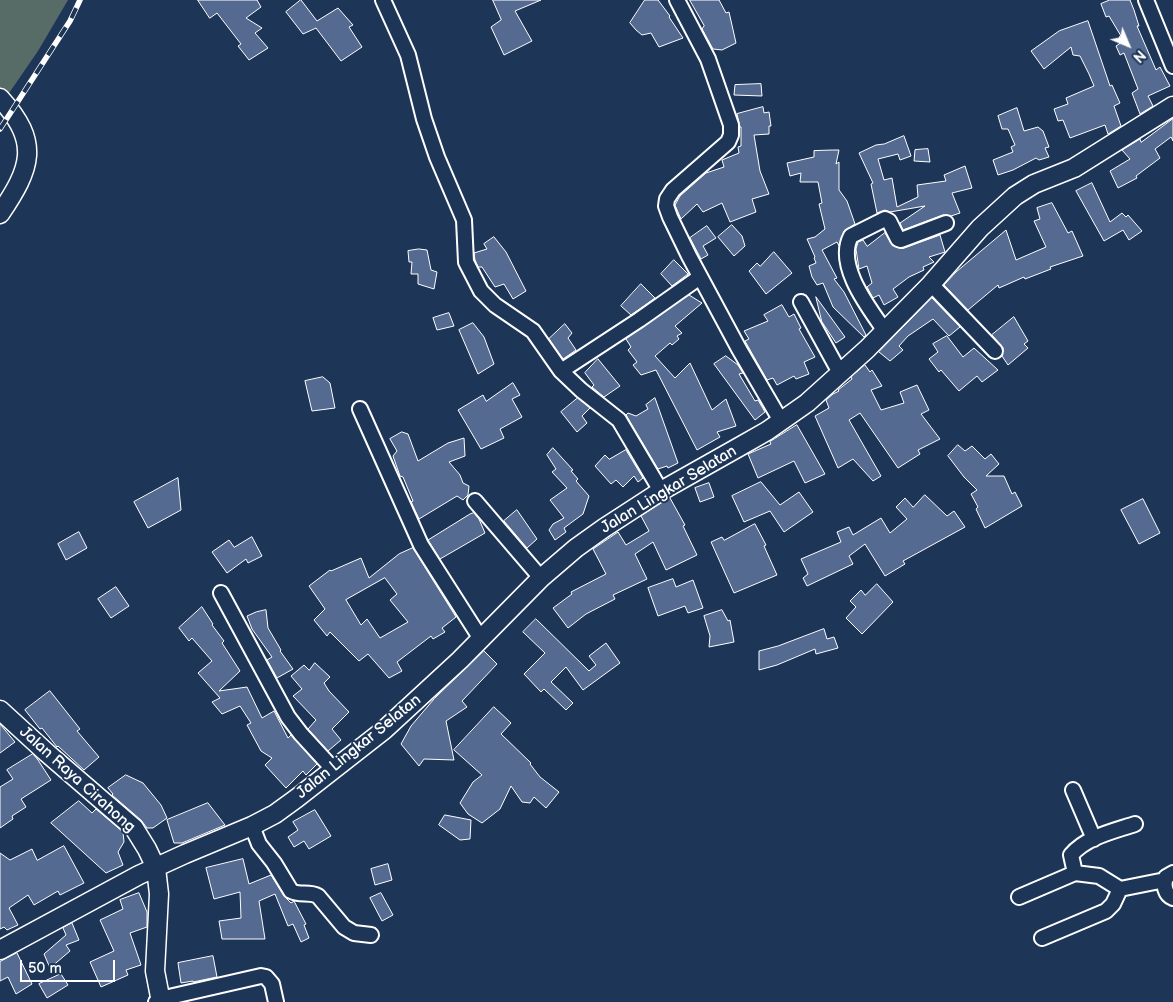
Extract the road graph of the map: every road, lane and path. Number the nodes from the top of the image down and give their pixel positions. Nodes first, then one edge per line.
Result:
1 (383, 0) edge
2 (677, 0) edge
3 (1146, 0) edge
4 (1173, 66) edge
5 (0, 98) edge
6 (1173, 106) edge
7 (0, 214) edge
8 (946, 223) dead end
9 (700, 277) junction
10 (931, 284) junction
11 (801, 302) dead end
12 (885, 331) junction
13 (995, 351) dead end
14 (561, 371) junction
15 (840, 373) junction
16 (360, 409) dead end
17 (781, 421) junction
18 (661, 491) junction
19 (474, 501) dead end
20 (541, 578) junction
21 (221, 593) dead end
22 (481, 639) junction
23 (0, 710) edge
24 (334, 770) junction
25 (1073, 790) dead end
26 (1135, 824) dead end
27 (252, 826) junction
28 (1094, 839) junction
29 (156, 868) junction
30 (1075, 873) junction
31 (1169, 877) edge
32 (1120, 889) junction
33 (1019, 897) dead end
34 (1173, 898) edge
35 (371, 935) dead end
36 (1042, 938) dead end
37 (0, 950) edge
38 (159, 1001) edge
39 (276, 1002) edge

1 - 14 street
2 - 9 street
3 - 4 street
5 - 7 street
6 - 10 street, Jalan Lingkar Selatan
8 - 12 street
9 - 14 street
9 - 17 street
10 - 12 street, Jalan Lingkar Selatan
10 - 13 street
11 - 15 street
12 - 15 street, Jalan Lingkar Selatan
14 - 18 street
15 - 17 street, Jalan Lingkar Selatan
16 - 22 street
17 - 18 street, Jalan Lingkar Selatan
18 - 20 street, Jalan Lingkar Selatan
19 - 20 street
20 - 22 street, Jalan Lingkar Selatan
21 - 24 street
22 - 24 street, Jalan Lingkar Selatan
23 - 29 street, Jalan Raya Cirahong
24 - 27 street, Jalan Lingkar Selatan
25 - 28 street
26 - 28 street
27 - 29 street, Jalan Lingkar Selatan
27 - 35 street
28 - 30 street
29 - 37 street, Jalan Lingkar Selatan
29 - 38 street, Jalan Raya Cirahong
30 - 32 street
30 - 33 street
31 - 32 street
31 - 34 street
32 - 36 street
38 - 39 street

